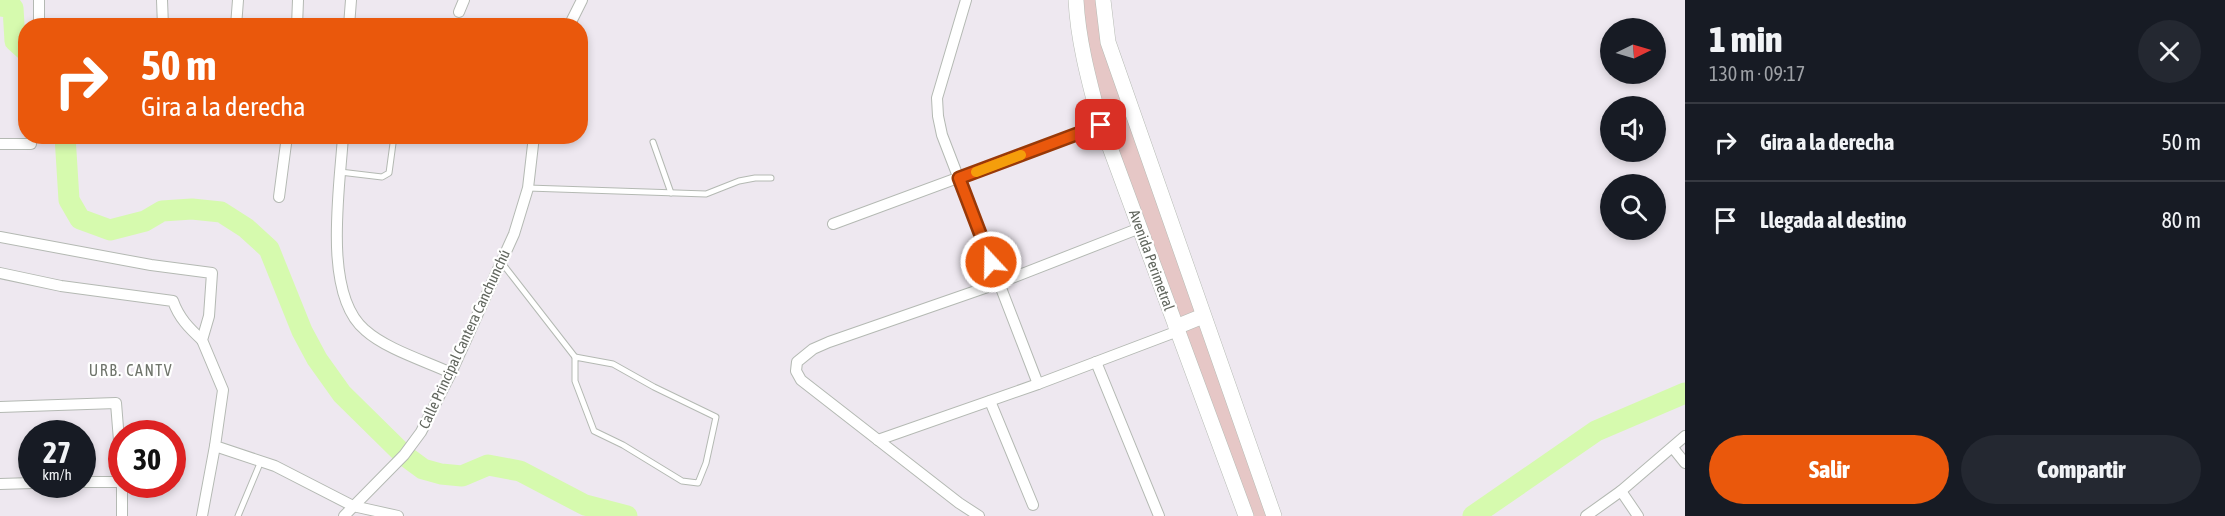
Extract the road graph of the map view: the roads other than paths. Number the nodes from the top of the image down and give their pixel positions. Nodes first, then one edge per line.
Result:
1 (39, 0) edge
2 (162, 0) edge
3 (238, 0) edge
4 (298, 0) edge
5 (351, 0) edge
6 (464, 0) edge
7 (582, 0) edge
8 (966, 0) edge
9 (1076, 0) edge
10 (1103, 0) edge
11 (459, 12) dead end
12 (39, 18) edge
13 (163, 18) edge
14 (237, 18) edge
15 (297, 18) edge
16 (350, 18) edge
17 (573, 18) edge
18 (1101, 125) junction
19 (653, 141) dead end
20 (0, 144) edge
21 (31, 144) dead end
22 (286, 144) edge
23 (342, 144) edge
24 (393, 144) edge
25 (533, 144) edge
26 (340, 172) junction
27 (771, 178) dead end
28 (959, 178) junction
29 (528, 188) junction
30 (671, 193) junction
31 (279, 197) dead end
32 (833, 224) dead end
33 (1140, 228) junction
34 (0, 237) edge
35 (501, 261) junction
36 (0, 273) edge
37 (999, 283) junction
38 (1203, 316) junction
39 (1177, 329) junction
40 (202, 340) junction
41 (575, 357) junction
42 (1096, 362) junction
43 (451, 373) junction
44 (1038, 384) junction
45 (990, 401) junction
46 (0, 407) edge
47 (117, 420) edge
48 (1685, 436) edge
49 (878, 440) junction
50 (215, 446) junction
51 (1673, 448) junction
52 (261, 461) junction
53 (1685, 463) edge
54 (18, 483) edge
55 (0, 484) edge
56 (1621, 491) junction
57 (122, 498) edge
58 (1034, 505) dead end
59 (353, 506) junction
60 (122, 516) edge
61 (202, 516) edge
62 (238, 516) edge
63 (344, 516) edge
64 (398, 516) edge
65 (979, 516) edge
66 (1159, 516) edge
67 (1246, 516) edge
68 (1274, 516) edge
69 (1586, 516) edge
70 (1638, 516) edge

1 - 12 street
2 - 13 street
3 - 14 street
4 - 15 street
5 - 16 street
6 - 11 street
7 - 17 street
8 - 28 street
9 - 18 main road, Avenida Perimetral
10 - 38 main road, Avenida Perimetral
18 - 28 street
18 - 33 main road, Avenida Perimetral
19 - 30 lane
20 - 21 street
22 - 31 street
23 - 26 street
24 - 26 lane
25 - 29 street, Calle Principal Cantera Canchunchú
26 - 43 street
27 - 30 lane
28 - 32 street
28 - 37 street
29 - 30 lane
29 - 35 street, Calle Principal Cantera Canchunchú
33 - 37 street
33 - 39 main road, Avenida Perimetral
34 - 40 street
35 - 41 lane
35 - 43 street, Calle Principal Cantera Canchunchú
36 - 40 street
37 - 44 street
37 - 49 street
38 - 39 main road
38 - 68 main road, Avenida Perimetral
39 - 42 street
39 - 67 main road, Avenida Perimetral
40 - 50 street
41 - 41 lane
42 - 44 street
42 - 66 street
43 - 59 street, Calle Principal Cantera Canchunchú
44 - 45 street
45 - 49 street
45 - 58 street
46 - 47 street
48 - 51 street
49 - 65 street
50 - 52 street
50 - 61 street
51 - 53 street
51 - 56 street
52 - 59 street
52 - 62 lane
54 - 55 street
56 - 69 street
56 - 70 street
57 - 60 street
59 - 63 street, Calle Principal Cantera Canchunchú
59 - 64 street

